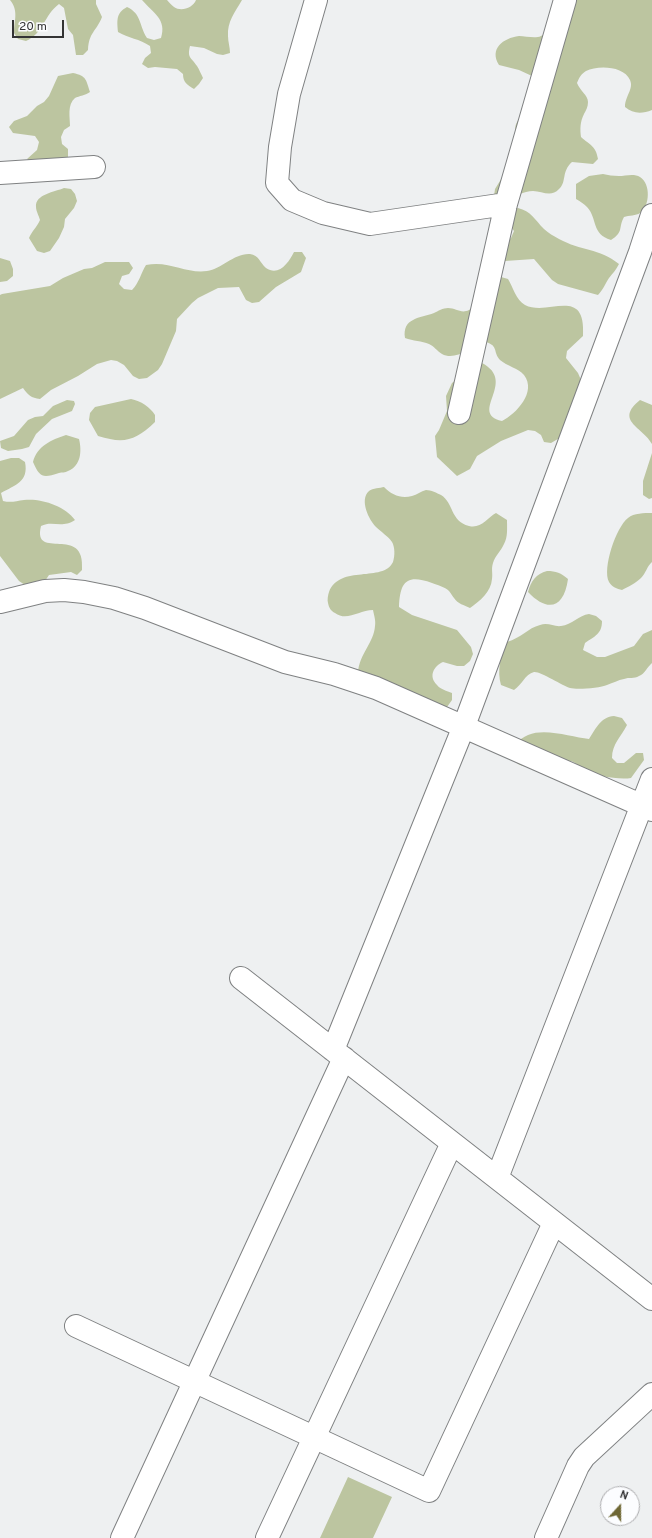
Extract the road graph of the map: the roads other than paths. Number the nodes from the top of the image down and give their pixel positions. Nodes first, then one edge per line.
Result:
1 (316, 0) edge
2 (565, 0) edge
3 (94, 167) dead end
4 (0, 173) edge
5 (506, 204) junction
6 (652, 215) edge
7 (646, 255) edge
8 (459, 412) dead end
9 (0, 602) edge
10 (464, 726) junction
11 (652, 779) edge
12 (647, 808) edge
13 (240, 978) dead end
14 (339, 1054) junction
15 (452, 1143) junction
16 (496, 1178) junction
17 (554, 1223) junction
18 (652, 1299) edge
19 (76, 1326) dead end
20 (194, 1381) junction
21 (652, 1394) edge
22 (314, 1437) junction
23 (122, 1538) edge
24 (266, 1538) edge
25 (546, 1538) edge

1 - 5 street
2 - 5 street
3 - 4 street
5 - 8 street
6 - 7 street
7 - 10 street
9 - 10 street
10 - 12 street
10 - 14 street
11 - 12 street
12 - 16 street
13 - 14 street
14 - 15 street
14 - 20 street
15 - 16 street
15 - 22 street
16 - 17 street
17 - 18 street
17 - 22 street
19 - 20 street
20 - 22 street
20 - 23 street
21 - 25 street
22 - 24 street

